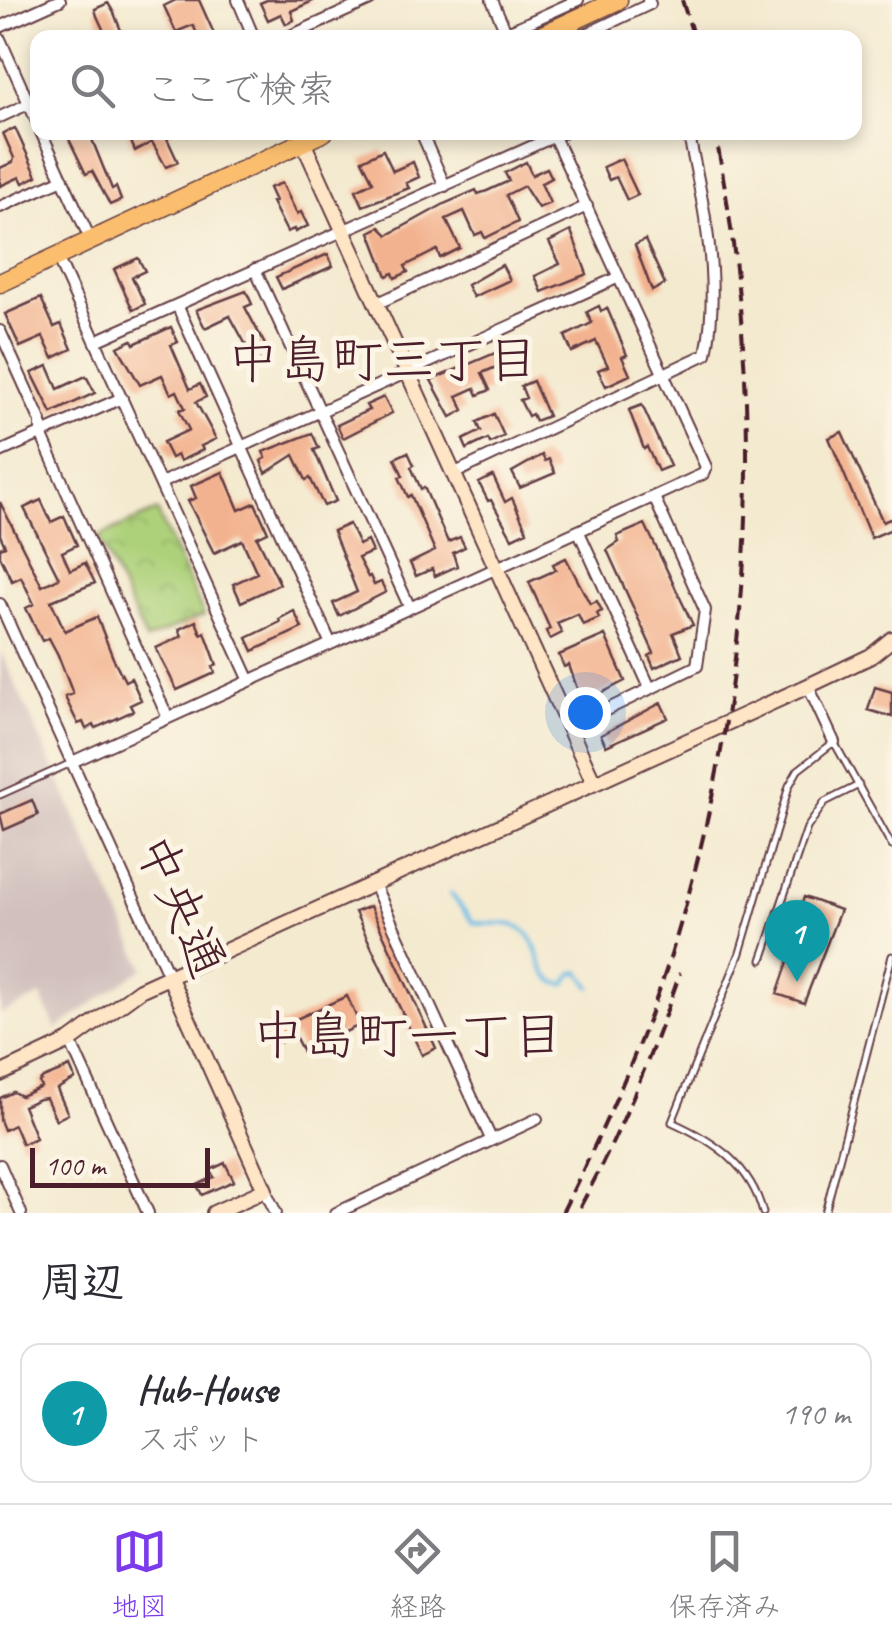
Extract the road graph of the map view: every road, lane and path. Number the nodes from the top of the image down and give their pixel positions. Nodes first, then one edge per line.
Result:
1 (60, 0) edge
2 (238, 0) edge
3 (370, 0) edge
4 (492, 0) edge
5 (578, 0) edge
6 (618, 0) edge
7 (648, 0) edge
8 (0, 27) edge
9 (251, 30) edge
10 (304, 30) edge
11 (506, 30) edge
12 (518, 30) edge
13 (553, 30) edge
14 (595, 30) edge
15 (0, 39) edge
16 (28, 104) junction
17 (30, 108) edge
18 (0, 117) edge
19 (45, 140) edge
20 (295, 140) edge
21 (305, 140) edge
22 (425, 140) edge
23 (543, 140) edge
24 (559, 140) edge
25 (690, 140) edge
26 (63, 179) junction
27 (446, 186) junction
28 (588, 206) junction
29 (0, 207) edge
30 (343, 231) junction
31 (92, 240) junction
32 (57, 257) junction
33 (256, 269) junction
34 (620, 277) junction
35 (0, 282) edge
36 (376, 304) junction
37 (177, 305) junction
38 (0, 331) edge
39 (96, 341) junction
40 (407, 373) junction
41 (664, 374) junction
42 (122, 398) junction
43 (320, 410) junction
44 (41, 434) junction
45 (242, 445) junction
46 (0, 452) edge
47 (452, 474) junction
48 (161, 483) junction
49 (654, 497) junction
50 (579, 532) junction
51 (496, 569) junction
52 (0, 604) edge
53 (410, 608) junction
54 (892, 639) edge
55 (331, 644) junction
56 (250, 681) junction
57 (808, 686) junction
58 (650, 688) junction
59 (168, 718) junction
60 (569, 728) junction
61 (834, 742) junction
62 (72, 762) junction
63 (594, 784) junction
64 (859, 786) junction
65 (0, 795) edge
66 (892, 846) edge
67 (374, 882) junction
68 (892, 956) edge
69 (762, 960) dead end
70 (169, 976) junction
71 (70, 1042) junction
72 (0, 1074) edge
73 (537, 1119) dead end
74 (491, 1139) junction
75 (0, 1165) edge
76 (265, 1190) junction
77 (22, 1213) edge
78 (148, 1213) edge
79 (214, 1213) edge
80 (276, 1213) edge
81 (336, 1213) edge
82 (763, 1213) edge
83 (825, 1213) edge

1 - 8 street
2 - 9 street
3 - 10 street
4 - 11 street
5 - 12 street
6 - 13 highway
7 - 14 street
15 - 16 street
16 - 17 street
16 - 18 street
19 - 26 street
20 - 31 highway
21 - 30 street
22 - 27 street
23 - 27 street
24 - 28 street
25 - 41 street
26 - 29 street
26 - 31 street
27 - 30 street
28 - 34 street
28 - 36 street
30 - 33 street
30 - 36 street
31 - 32 highway
32 - 35 highway
32 - 39 street
33 - 37 street
33 - 43 street
34 - 40 street
34 - 41 street
36 - 40 street
37 - 39 street
37 - 45 street
38 - 44 street
39 - 42 street
40 - 43 street
40 - 47 street
41 - 47 street
41 - 49 street
42 - 44 street
42 - 48 street
43 - 45 street
43 - 53 street
44 - 46 street
44 - 59 street
45 - 48 street
45 - 55 street
47 - 51 street
48 - 56 street
49 - 50 street
49 - 58 street
50 - 51 street
50 - 58 street
51 - 53 street
51 - 60 street
52 - 62 street, 中央通
53 - 55 street
54 - 57 street
55 - 56 street
56 - 59 street
57 - 61 street
57 - 63 street
58 - 60 street
59 - 62 street
60 - 63 street
61 - 64 lane
61 - 82 lane
62 - 65 lane
62 - 70 street, 中央通
63 - 67 street
64 - 66 lane
64 - 69 lane
67 - 70 street
67 - 74 street
68 - 83 lane
70 - 71 street
70 - 76 street, 中央通
71 - 72 street
71 - 78 street
73 - 74 street
74 - 81 street
75 - 77 street
76 - 79 street
76 - 80 street

